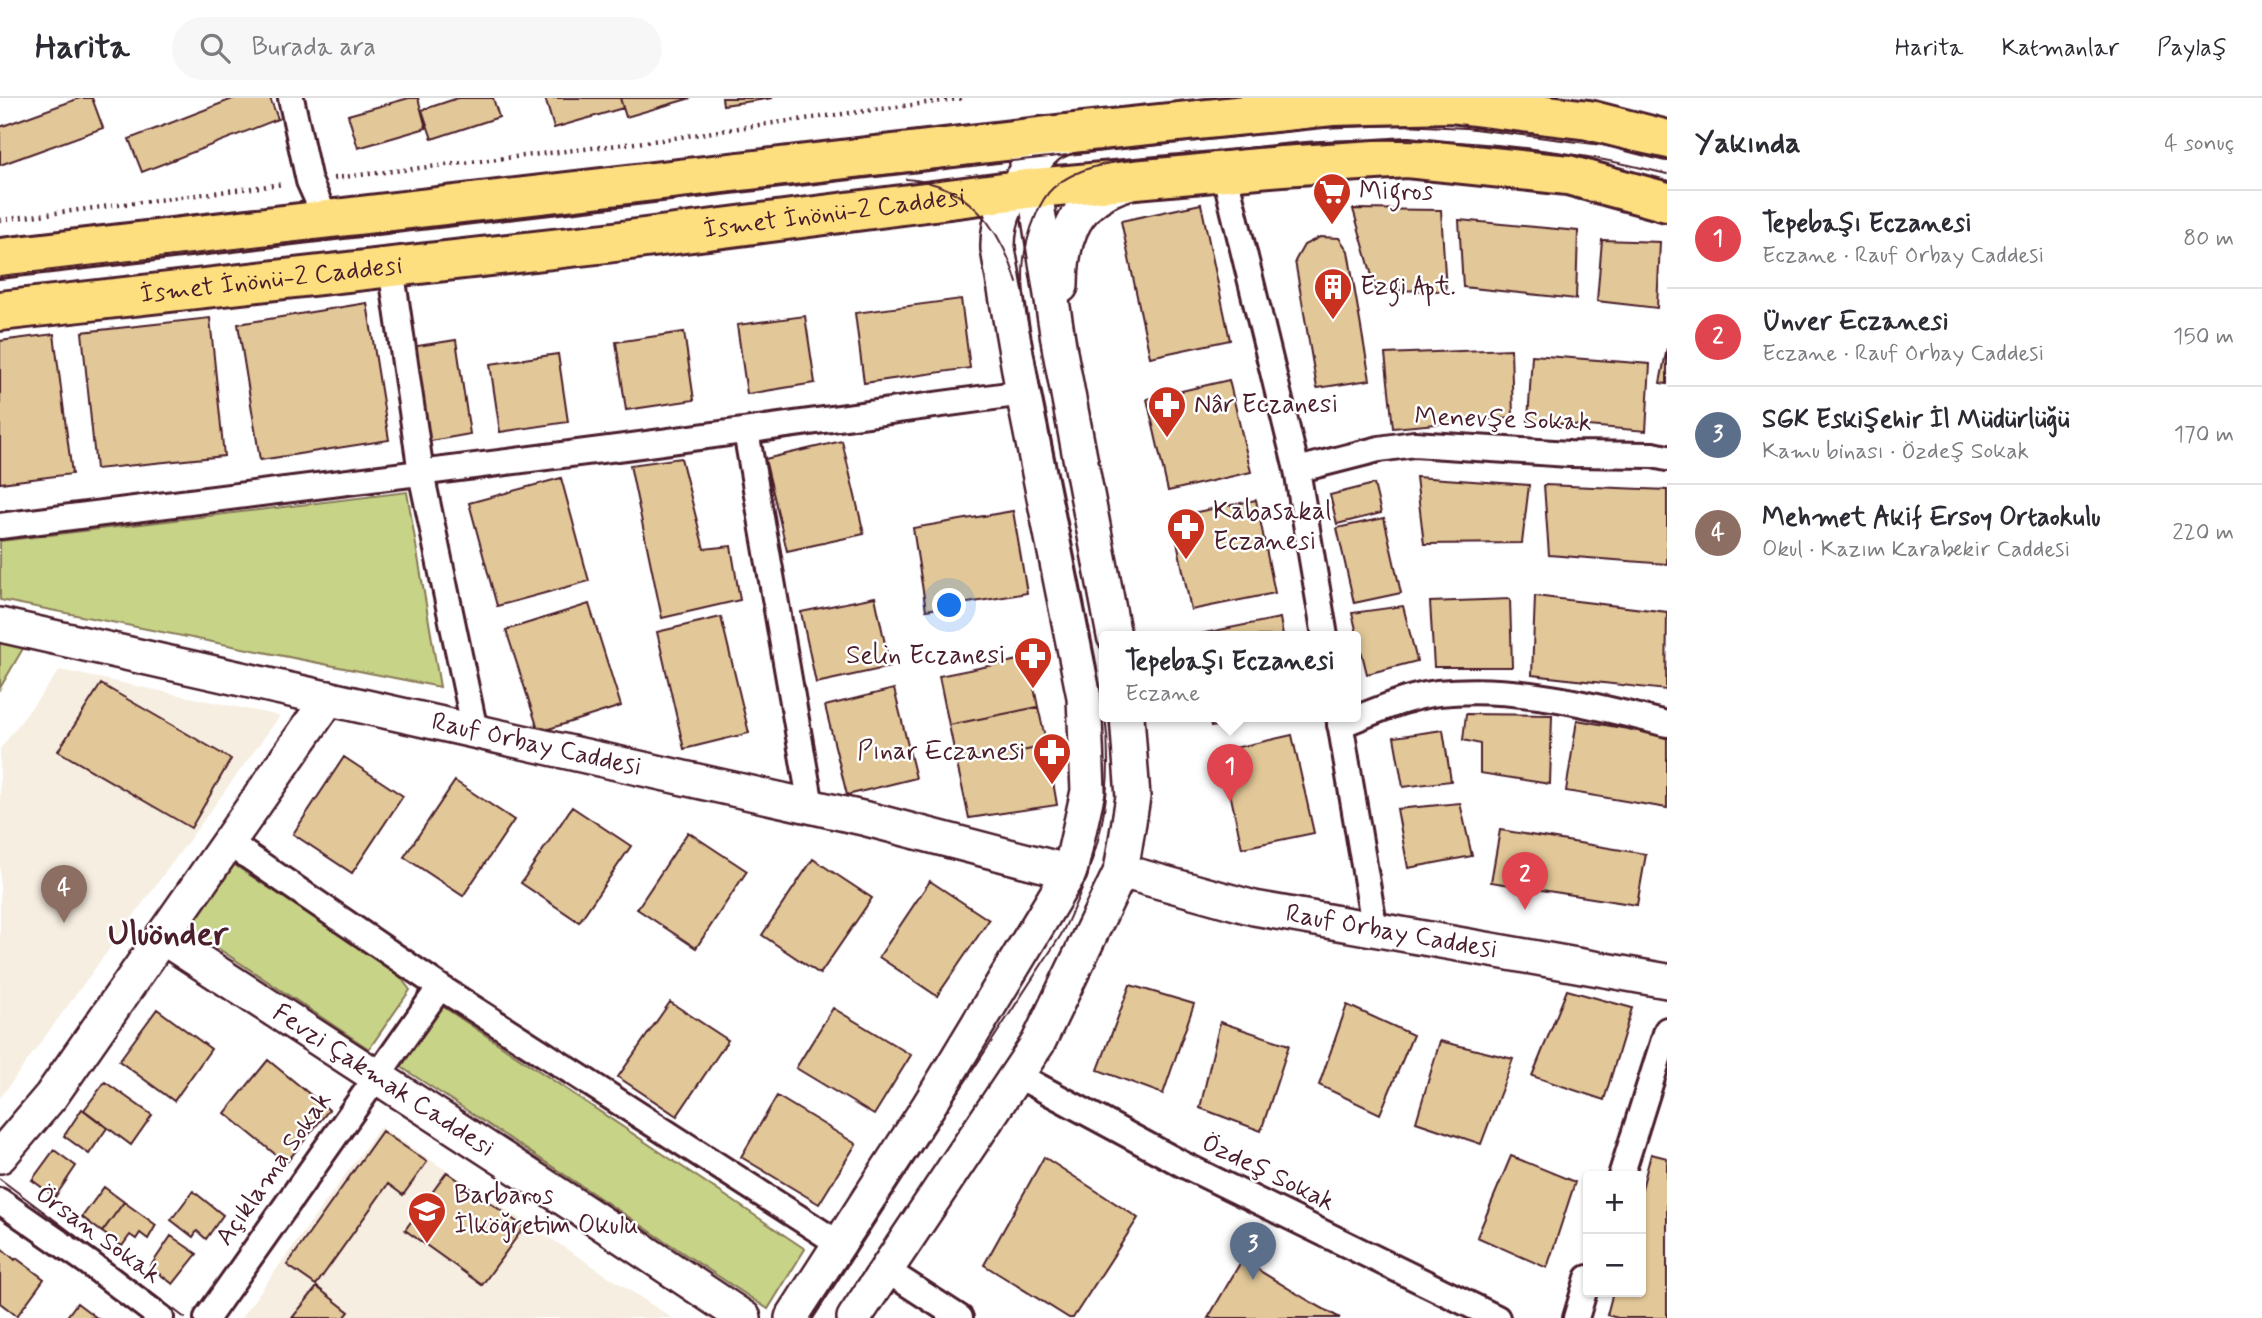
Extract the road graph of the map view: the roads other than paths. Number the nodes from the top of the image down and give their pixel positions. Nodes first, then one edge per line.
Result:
1 (291, 98) edge
2 (1330, 102) edge
3 (1082, 132) junction
4 (1667, 140) edge
5 (984, 143) junction
6 (1224, 171) junction
7 (1149, 178) junction
8 (1026, 182) junction
9 (925, 201) junction
10 (1667, 202) edge
11 (327, 221) junction
12 (0, 258) edge
13 (1001, 266) junction
14 (391, 267) junction
15 (0, 311) edge
16 (1060, 352) junction
17 (1023, 393) junction
18 (746, 430) junction
19 (1667, 458) edge
20 (1297, 470) junction
21 (421, 473) junction
22 (0, 526) edge
23 (0, 625) edge
24 (1113, 631) edge
25 (1324, 631) edge
26 (330, 698) junction
27 (1361, 714) edge
28 (1127, 722) edge
29 (1340, 722) edge
30 (1667, 724) edge
31 (475, 731) junction
32 (811, 806) junction
33 (229, 843) junction
34 (1121, 871) junction
35 (1070, 872) junction
36 (1375, 930) junction
37 (162, 937) junction
38 (1667, 981) edge
39 (440, 987) junction
40 (1667, 1030) edge
41 (1017, 1075) junction
42 (376, 1076) junction
43 (0, 1156) edge
44 (1623, 1171) edge
45 (0, 1201) edge
46 (838, 1243) junction
47 (886, 1270) junction
48 (1583, 1295) edge
49 (162, 1318) edge
50 (207, 1318) edge
51 (744, 1318) edge
52 (792, 1318) edge
53 (854, 1318) edge
54 (960, 1318) edge
55 (1497, 1318) edge
56 (1576, 1318) edge

1 - 11 street
2 - 3 main road, İsmet İnönü-2 Caddesi
2 - 4 main road, İsmet İnönü-2 Caddesi
3 - 5 main road, İsmet İnönü-2 Caddesi
3 - 8 street
5 - 8 street
5 - 11 main road, İsmet İnönü-2 Caddesi
6 - 7 main road, İsmet İnönü-2 Caddesi
6 - 10 main road, İsmet İnönü-2 Caddesi
6 - 20 street
7 - 8 main road, İsmet İnönü-2 Caddesi
7 - 16 street
8 - 9 main road, İsmet İnönü-2 Caddesi
8 - 13 street
8 - 16 street
9 - 13 street
9 - 14 main road, İsmet İnönü-2 Caddesi
11 - 12 main road, İsmet İnönü-2 Caddesi
13 - 17 street
14 - 15 main road, İsmet İnönü-2 Caddesi
14 - 21 street
16 - 24 street
17 - 18 street
17 - 35 street
18 - 21 street
18 - 32 street
19 - 20 street, Menevşe Sokak
20 - 25 street
21 - 22 street
21 - 31 street
23 - 26 street, Rauf Orbay Caddesi
26 - 31 street, Rauf Orbay Caddesi
26 - 33 street
27 - 30 street
28 - 34 street
29 - 36 street
31 - 32 street, Rauf Orbay Caddesi
32 - 35 street, Rauf Orbay Caddesi
33 - 37 street
33 - 39 street
34 - 36 street, Rauf Orbay Caddesi
34 - 41 street
35 - 46 street
36 - 38 street, Rauf Orbay Caddesi
37 - 42 street, Fevzi Çakmak Caddesi
37 - 43 street
39 - 42 street, Açıklama Sokak
39 - 46 street
40 - 44 street
41 - 47 street
41 - 55 street, Özdeş Sokak
42 - 50 street, Açıklama Sokak
42 - 51 street, Fevzi Çakmak Caddesi
45 - 49 street, Örsan Sokak
46 - 52 street
47 - 53 street
47 - 54 street
48 - 56 street

